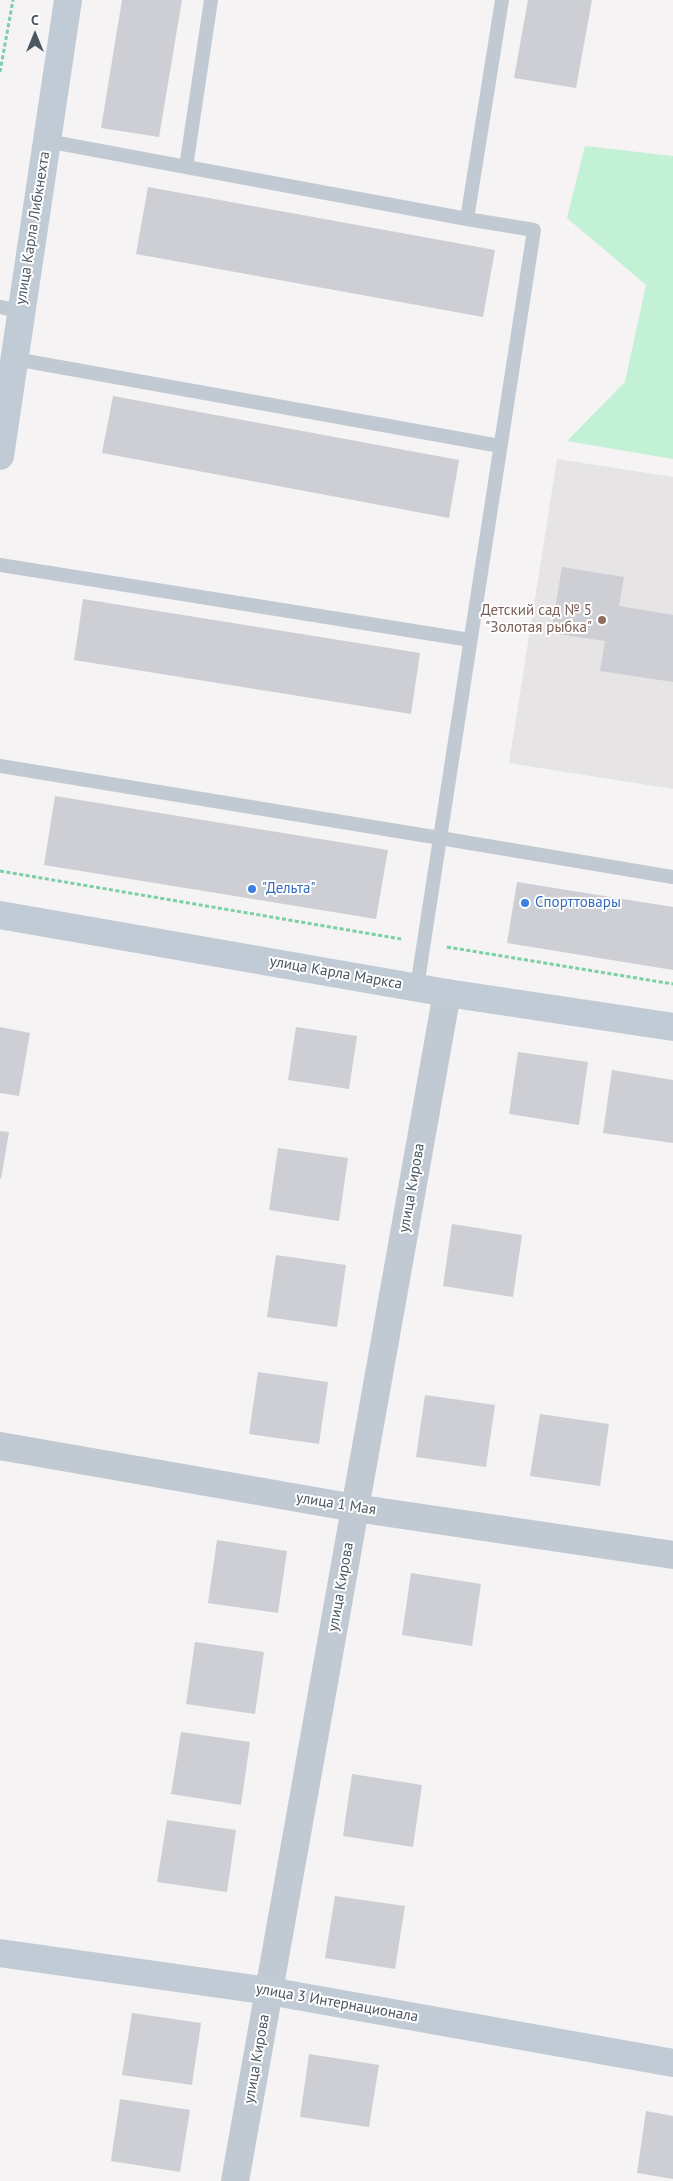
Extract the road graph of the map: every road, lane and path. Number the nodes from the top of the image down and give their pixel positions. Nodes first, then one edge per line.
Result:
1 (13, 0) edge
2 (68, 0) edge
3 (211, 0) edge
4 (502, 0) edge
5 (0, 72) edge
6 (46, 141) junction
7 (186, 167) junction
8 (467, 219) junction
9 (10, 309) edge
10 (15, 359) junction
11 (500, 446) junction
12 (0, 456) edge
13 (0, 565) edge
14 (470, 640) junction
15 (0, 766) edge
16 (440, 838) junction
17 (0, 871) edge
18 (673, 877) edge
19 (0, 916) edge
20 (424, 943) junction
21 (673, 984) edge
22 (417, 987) junction
23 (448, 993) junction
24 (673, 1027) edge
25 (0, 1446) edge
26 (355, 1508) junction
27 (673, 1555) edge
28 (0, 1953) edge
29 (269, 1990) junction
30 (673, 2063) edge
31 (236, 2181) edge

1 - 5 path
2 - 6 main road, улица Карла Либкнехта
3 - 7 lane
4 - 8 lane
6 - 7 lane
6 - 9 main road, улица Карла Либкнехта
7 - 8 lane
8 - 11 lane
9 - 10 main road, улица Карла Либкнехта
10 - 11 lane
10 - 12 main road, улица Карла Либкнехта
11 - 14 lane
13 - 14 lane
14 - 16 lane
15 - 16 lane
16 - 18 lane
16 - 20 lane
17 - 20 path
19 - 22 main road, улица Карла Маркса
20 - 21 path
20 - 22 lane
22 - 23 main road, улица Карла Маркса
23 - 24 main road, улица Карла Маркса
23 - 26 street, улица Кирова
25 - 26 street, улица 1 Мая
26 - 27 street, улица 1 Мая
26 - 29 street, улица Кирова
28 - 29 main road, улица 3 Интернационала
29 - 30 main road, улица 3 Интернационала
29 - 31 street, улица Кирова

